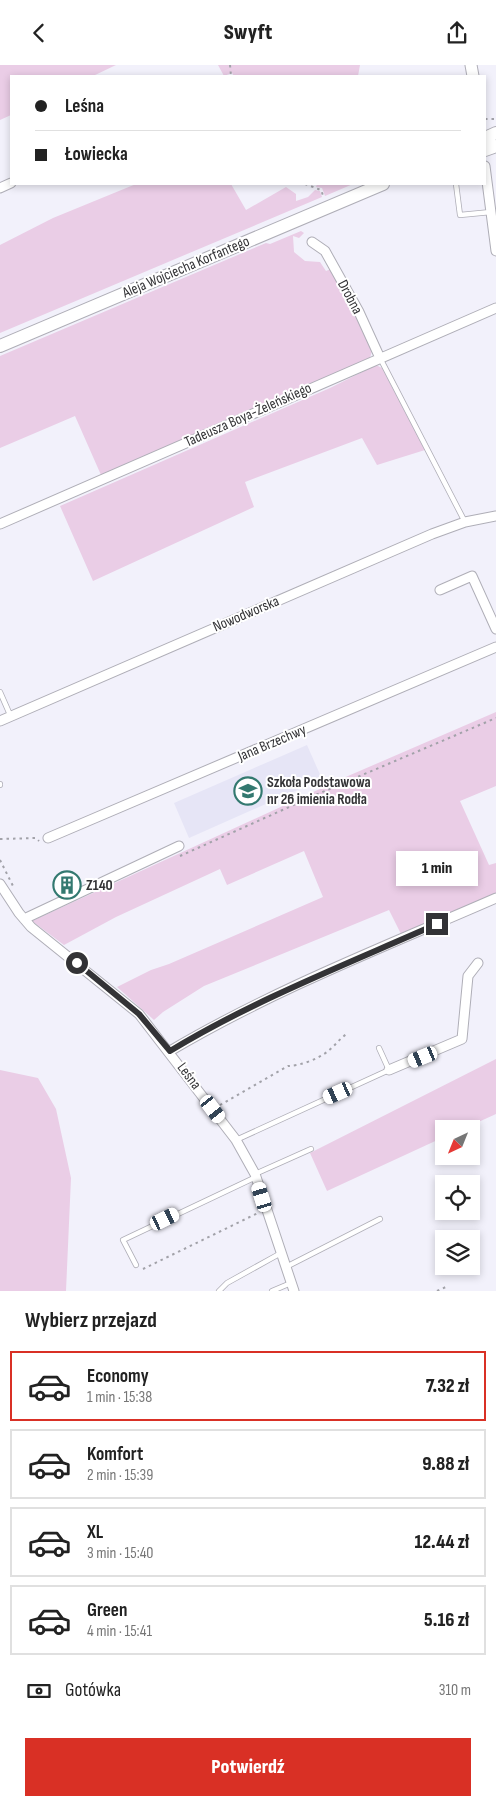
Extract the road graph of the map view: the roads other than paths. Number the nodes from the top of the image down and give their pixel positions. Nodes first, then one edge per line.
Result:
1 (486, 172) edge
2 (456, 185) edge
3 (378, 187) edge
4 (492, 208) edge
5 (312, 242) dead end
6 (496, 251) edge
7 (496, 308) edge
8 (0, 347) edge
9 (380, 358) junction
10 (496, 516) edge
11 (0, 523) edge
12 (465, 523) junction
13 (440, 589) dead end
14 (496, 629) edge
15 (496, 647) edge
16 (0, 692) edge
17 (11, 717) junction
18 (0, 721) edge
19 (50, 837) road end
20 (179, 846) dead end
21 (0, 884) edge
22 (496, 898) edge
23 (24, 919) junction
24 (478, 963) dead end
25 (378, 1048) dead end
26 (170, 1051) junction
27 (389, 1070) junction
28 (236, 1140) junction
29 (311, 1149) dead end
30 (256, 1176) junction
31 (380, 1219) dead end
32 (281, 1253) junction
33 (136, 1265) dead end
34 (286, 1267) junction
35 (292, 1287) edge
36 (219, 1291) edge
37 (272, 1291) edge

1 - 4 street
2 - 4 lane
3 - 8 main road, Aleja Wojciecha Korfantego
4 - 6 street
5 - 9 street, Drobna
7 - 9 street, Tadeusza Boya-Żeleńskiego
9 - 11 street, Tadeusza Boya-Żeleńskiego
9 - 12 lane
10 - 12 street, Nowodworska
12 - 17 street, Nowodworska
13 - 14 street
15 - 19 street, Jana Brzechwy
16 - 17 lane
17 - 18 street, Nowodworska
20 - 23 street
21 - 23 street, Leśna
22 - 26 street
23 - 26 street, Leśna
24 - 27 street
25 - 27 lane
26 - 28 street, Leśna
27 - 28 lane
28 - 30 street, Leśna
29 - 30 lane
30 - 32 street, Leśna
30 - 33 lane
31 - 34 lane
32 - 34 street, Leśna
32 - 36 lane
34 - 35 street, Leśna
35 - 37 lane

